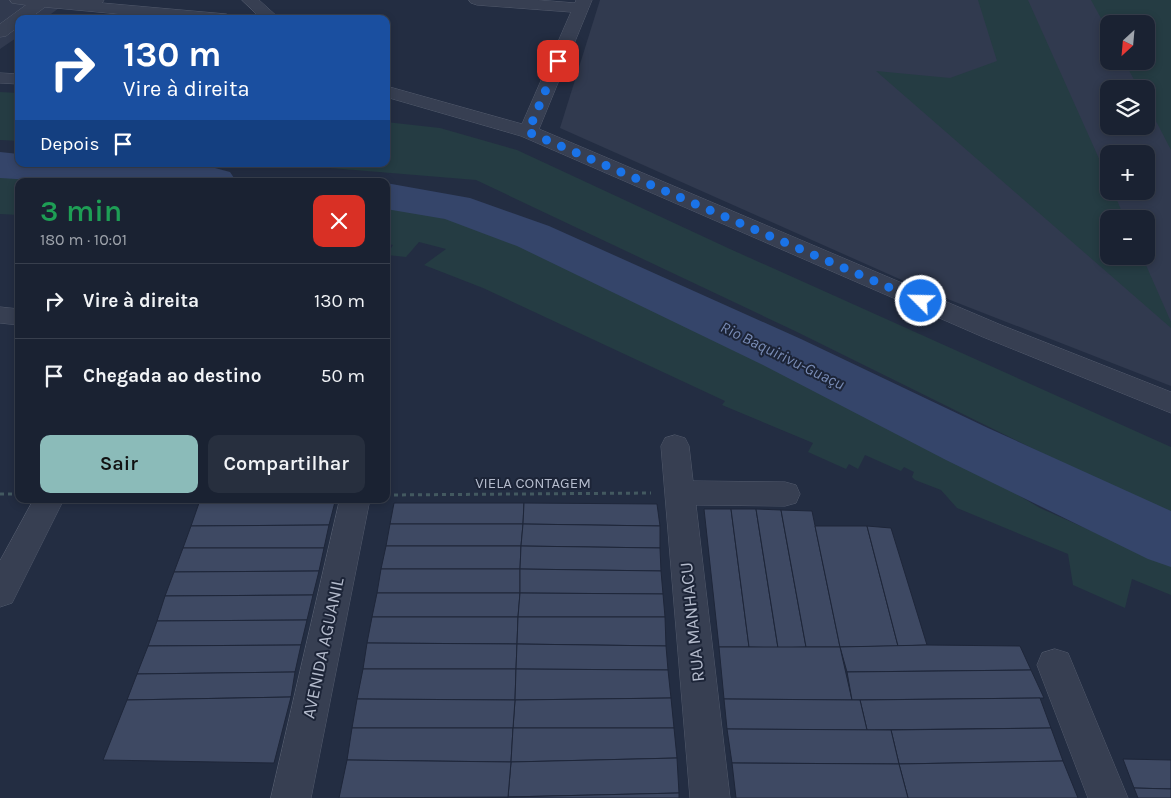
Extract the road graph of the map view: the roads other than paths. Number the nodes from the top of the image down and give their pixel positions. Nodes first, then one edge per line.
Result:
1 (18, 0) edge
2 (250, 0) edge
3 (477, 0) edge
4 (40, 3) junction
5 (92, 3) edge
6 (583, 4) edge
7 (23, 15) edge
8 (192, 15) edge
9 (267, 15) edge
10 (15, 21) edge
11 (0, 32) edge
12 (0, 78) edge
13 (15, 79) edge
14 (390, 92) edge
15 (528, 132) junction
16 (0, 316) edge
17 (15, 317) edge
18 (1171, 403) edge
19 (675, 446) dead end
20 (680, 493) junction
21 (785, 494) dead end
22 (47, 503) edge
23 (354, 503) edge
24 (0, 593) edge
25 (1055, 665) dead end
26 (291, 798) edge
27 (710, 798) edge
28 (1108, 798) edge

1 - 4 street
2 - 9 street
3 - 6 street
4 - 5 street
4 - 7 street
5 - 8 street
6 - 15 street
10 - 11 street
12 - 13 street
14 - 15 street
15 - 18 street
16 - 17 street
19 - 20 street, RUA MANHACU
20 - 21 street
20 - 27 street, RUA MANHACU
22 - 24 street
23 - 26 street, AVENIDA AGUANIL
25 - 28 street

